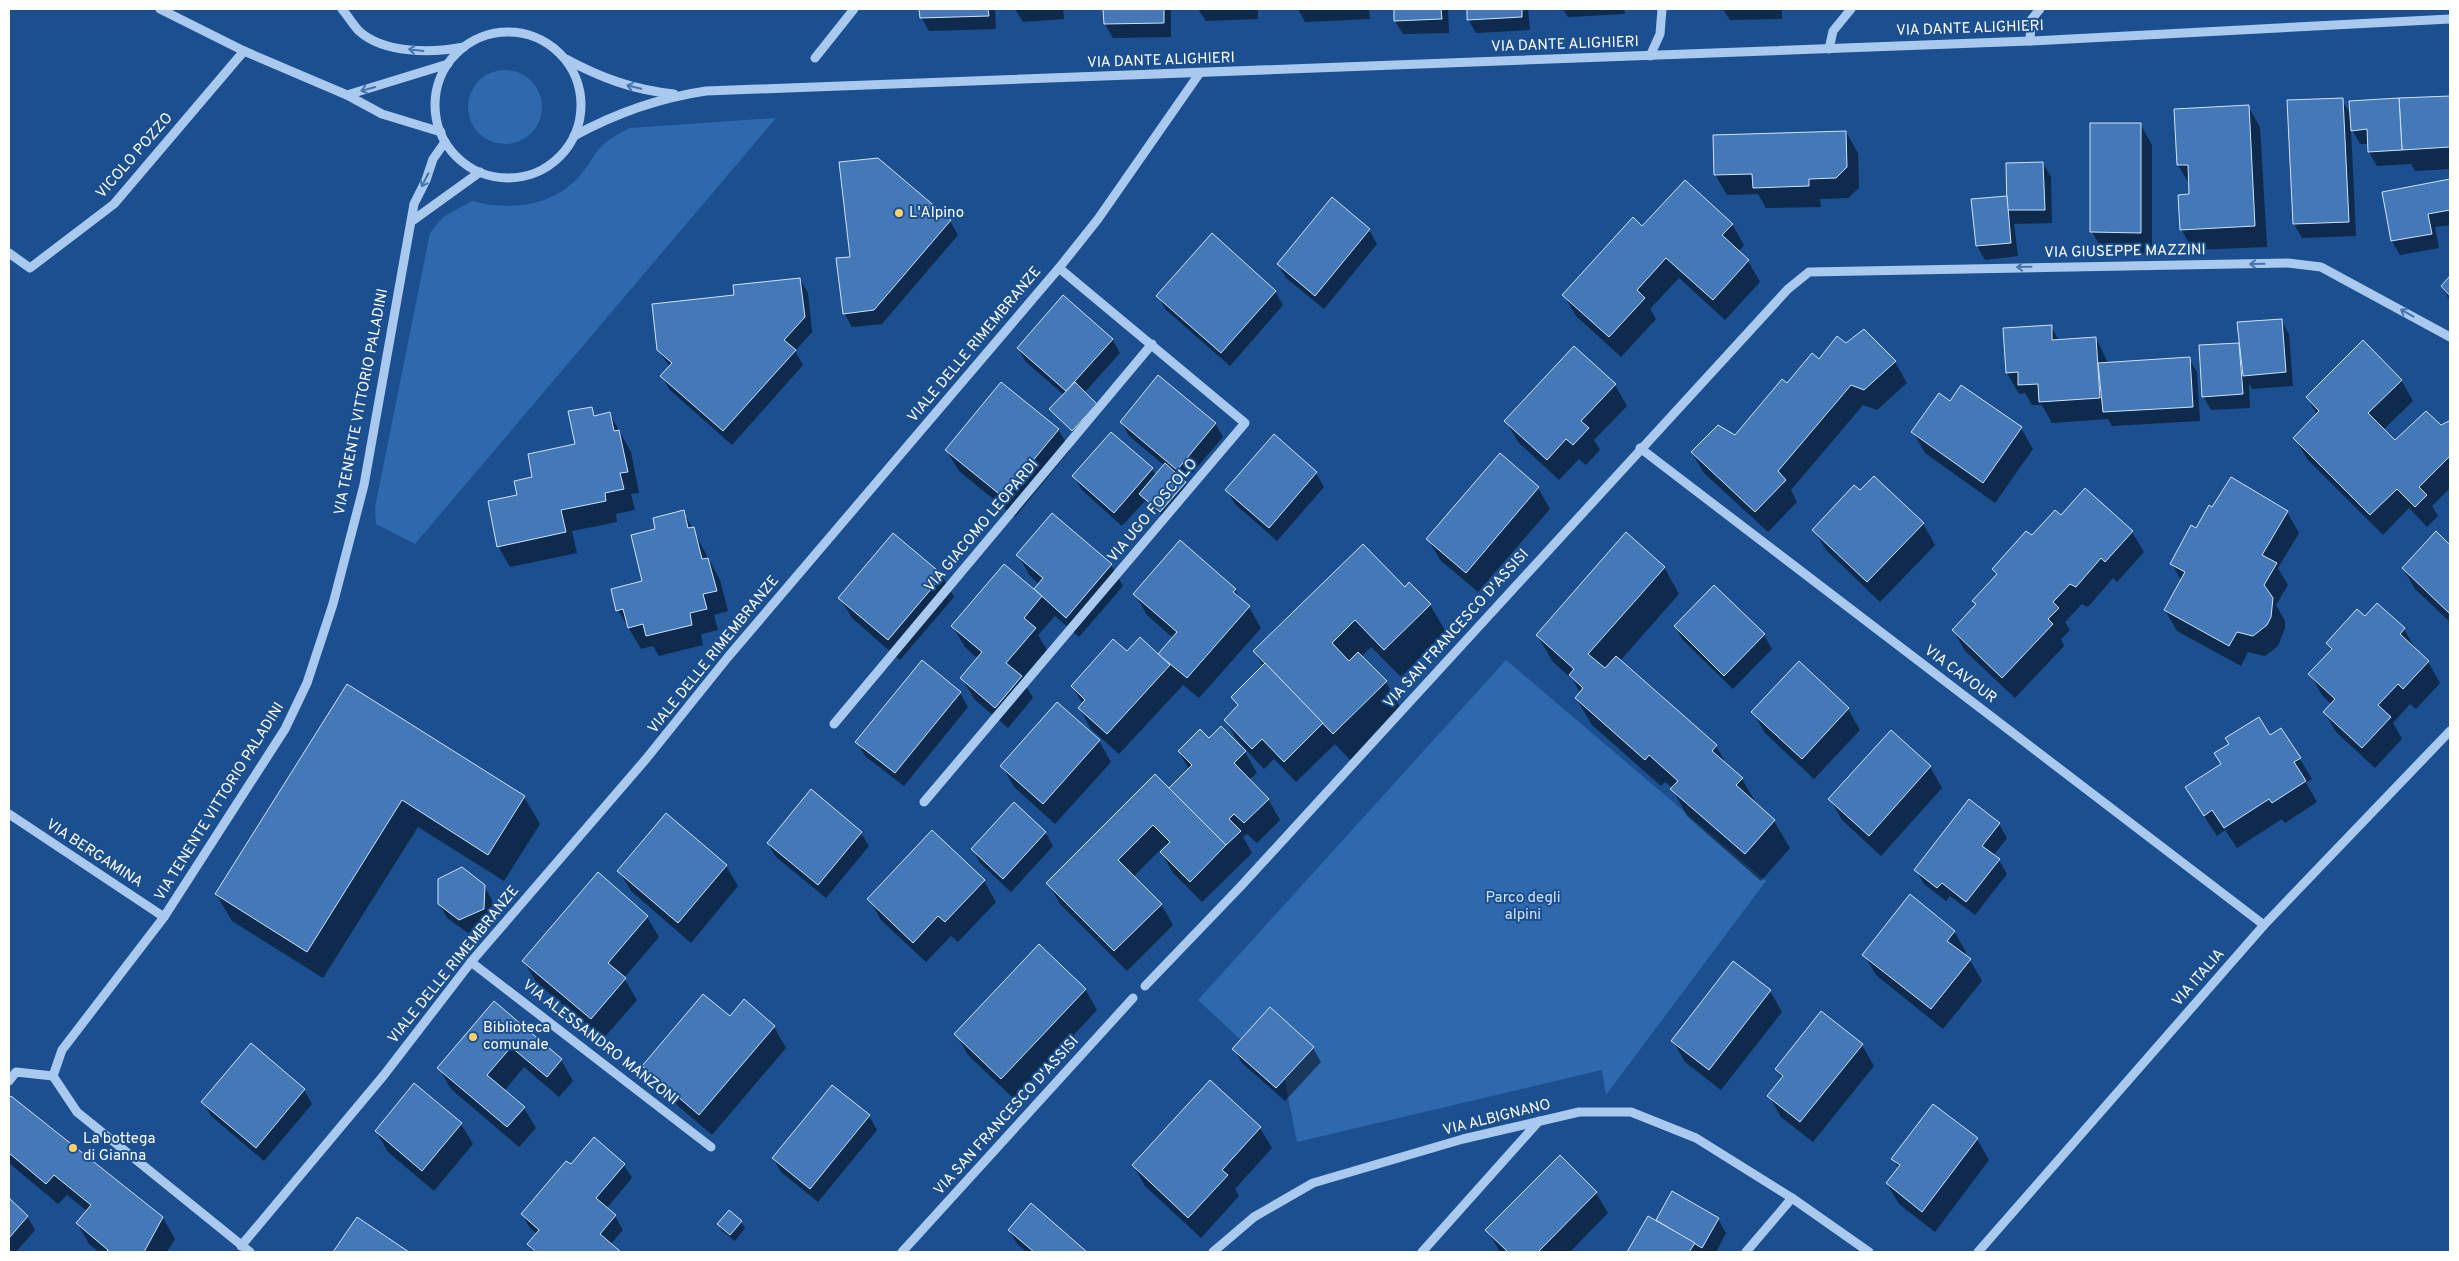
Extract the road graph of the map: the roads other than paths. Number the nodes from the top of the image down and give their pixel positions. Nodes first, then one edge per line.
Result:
1 (160, 9) edge
2 (342, 9) edge
3 (854, 9) edge
4 (1662, 9) edge
5 (1851, 9) edge
6 (2040, 9) edge
7 (2450, 18) edge
8 (2030, 41) junction
9 (464, 46) junction
10 (1829, 48) junction
11 (244, 51) junction
12 (1650, 56) junction
13 (565, 58) junction
14 (815, 58) dead end
15 (448, 64) junction
16 (1199, 74) junction
17 (682, 94) junction
18 (347, 95) junction
19 (441, 132) junction
20 (574, 136) junction
21 (445, 142) junction
22 (480, 172) junction
23 (412, 221) junction
24 (9, 253) edge
25 (1059, 268) junction
26 (1788, 289) joint
27 (2450, 337) edge
28 (1152, 344) junction
29 (1640, 448) junction
30 (834, 724) dead end
31 (2450, 731) edge
32 (924, 802) dead end
33 (9, 814) edge
34 (164, 917) junction
35 (2264, 925) junction
36 (471, 962) junction
37 (1145, 986) dead end
38 (1133, 998) dead end
39 (12, 1070) edge
40 (53, 1076) junction
41 (9, 1081) edge
42 (1539, 1121) junction
43 (711, 1147) dead end
44 (1792, 1198) junction
45 (241, 1246) junction
46 (250, 1252) edge
47 (902, 1252) edge
48 (1212, 1252) edge
49 (1422, 1252) edge
50 (1746, 1252) edge
51 (1869, 1252) edge
52 (1978, 1252) edge

1 - 11 street
9 -> 2 street
3 - 14 street
4 - 12 street
5 - 10 street
6 - 8 street
7 - 8 street, VIA DANTE ALIGHIERI
8 - 10 street, VIA DANTE ALIGHIERI
9 - 13 street
9 - 15 street
10 - 12 street, VIA DANTE ALIGHIERI
11 - 18 street
11 - 24 street, VICOLO POZZO
12 - 16 street, VIA DANTE ALIGHIERI
17 -> 13 street, VIA DANTE ALIGHIERI
13 - 20 street
15 -> 18 street
15 - 19 street
16 - 17 street, VIA DANTE ALIGHIERI
16 - 25 street, VIALE DELLE RIMEMBRANZE
17 - 20 street, VIA DANTE ALIGHIERI
18 - 19 street
19 - 21 street
20 - 22 street
21 - 22 street
21 -> 23 street, VIA TENENTE VITTORIO PALADINI
22 - 23 street
23 - 34 street, VIA TENENTE VITTORIO PALADINI
25 - 28 street, VIA UGO FOSCOLO
25 - 36 street, VIALE DELLE RIMEMBRANZE
27 -> 26 street, VIA GIUSEPPE MAZZINI
26 - 29 street, VIA SAN FRANCESCO D'ASSISI
28 - 30 street, VIA GIACOMO LEOPARDI
28 - 32 street, VIA UGO FOSCOLO
29 - 35 street, VIA CAVOUR
29 - 37 street, VIA SAN FRANCESCO D'ASSISI
31 - 35 street, VIA ITALIA
33 - 34 street, VIA BERGAMINA
34 - 40 street, VIA TENENTE VITTORIO PALADINI
35 - 52 street, VIA ITALIA
36 - 43 street, VIA ALESSANDRO MANZONI
36 - 45 street, VIALE DELLE RIMEMBRANZE
38 - 47 street, VIA SAN FRANCESCO D'ASSISI
39 - 40 street
39 - 41 street
40 - 45 street
42 - 44 street, VIA ALBIGNANO
42 - 48 street, VIA ALBIGNANO
42 - 49 street
44 - 50 street
44 - 51 street, VIA ALBIGNANO
45 - 46 street

